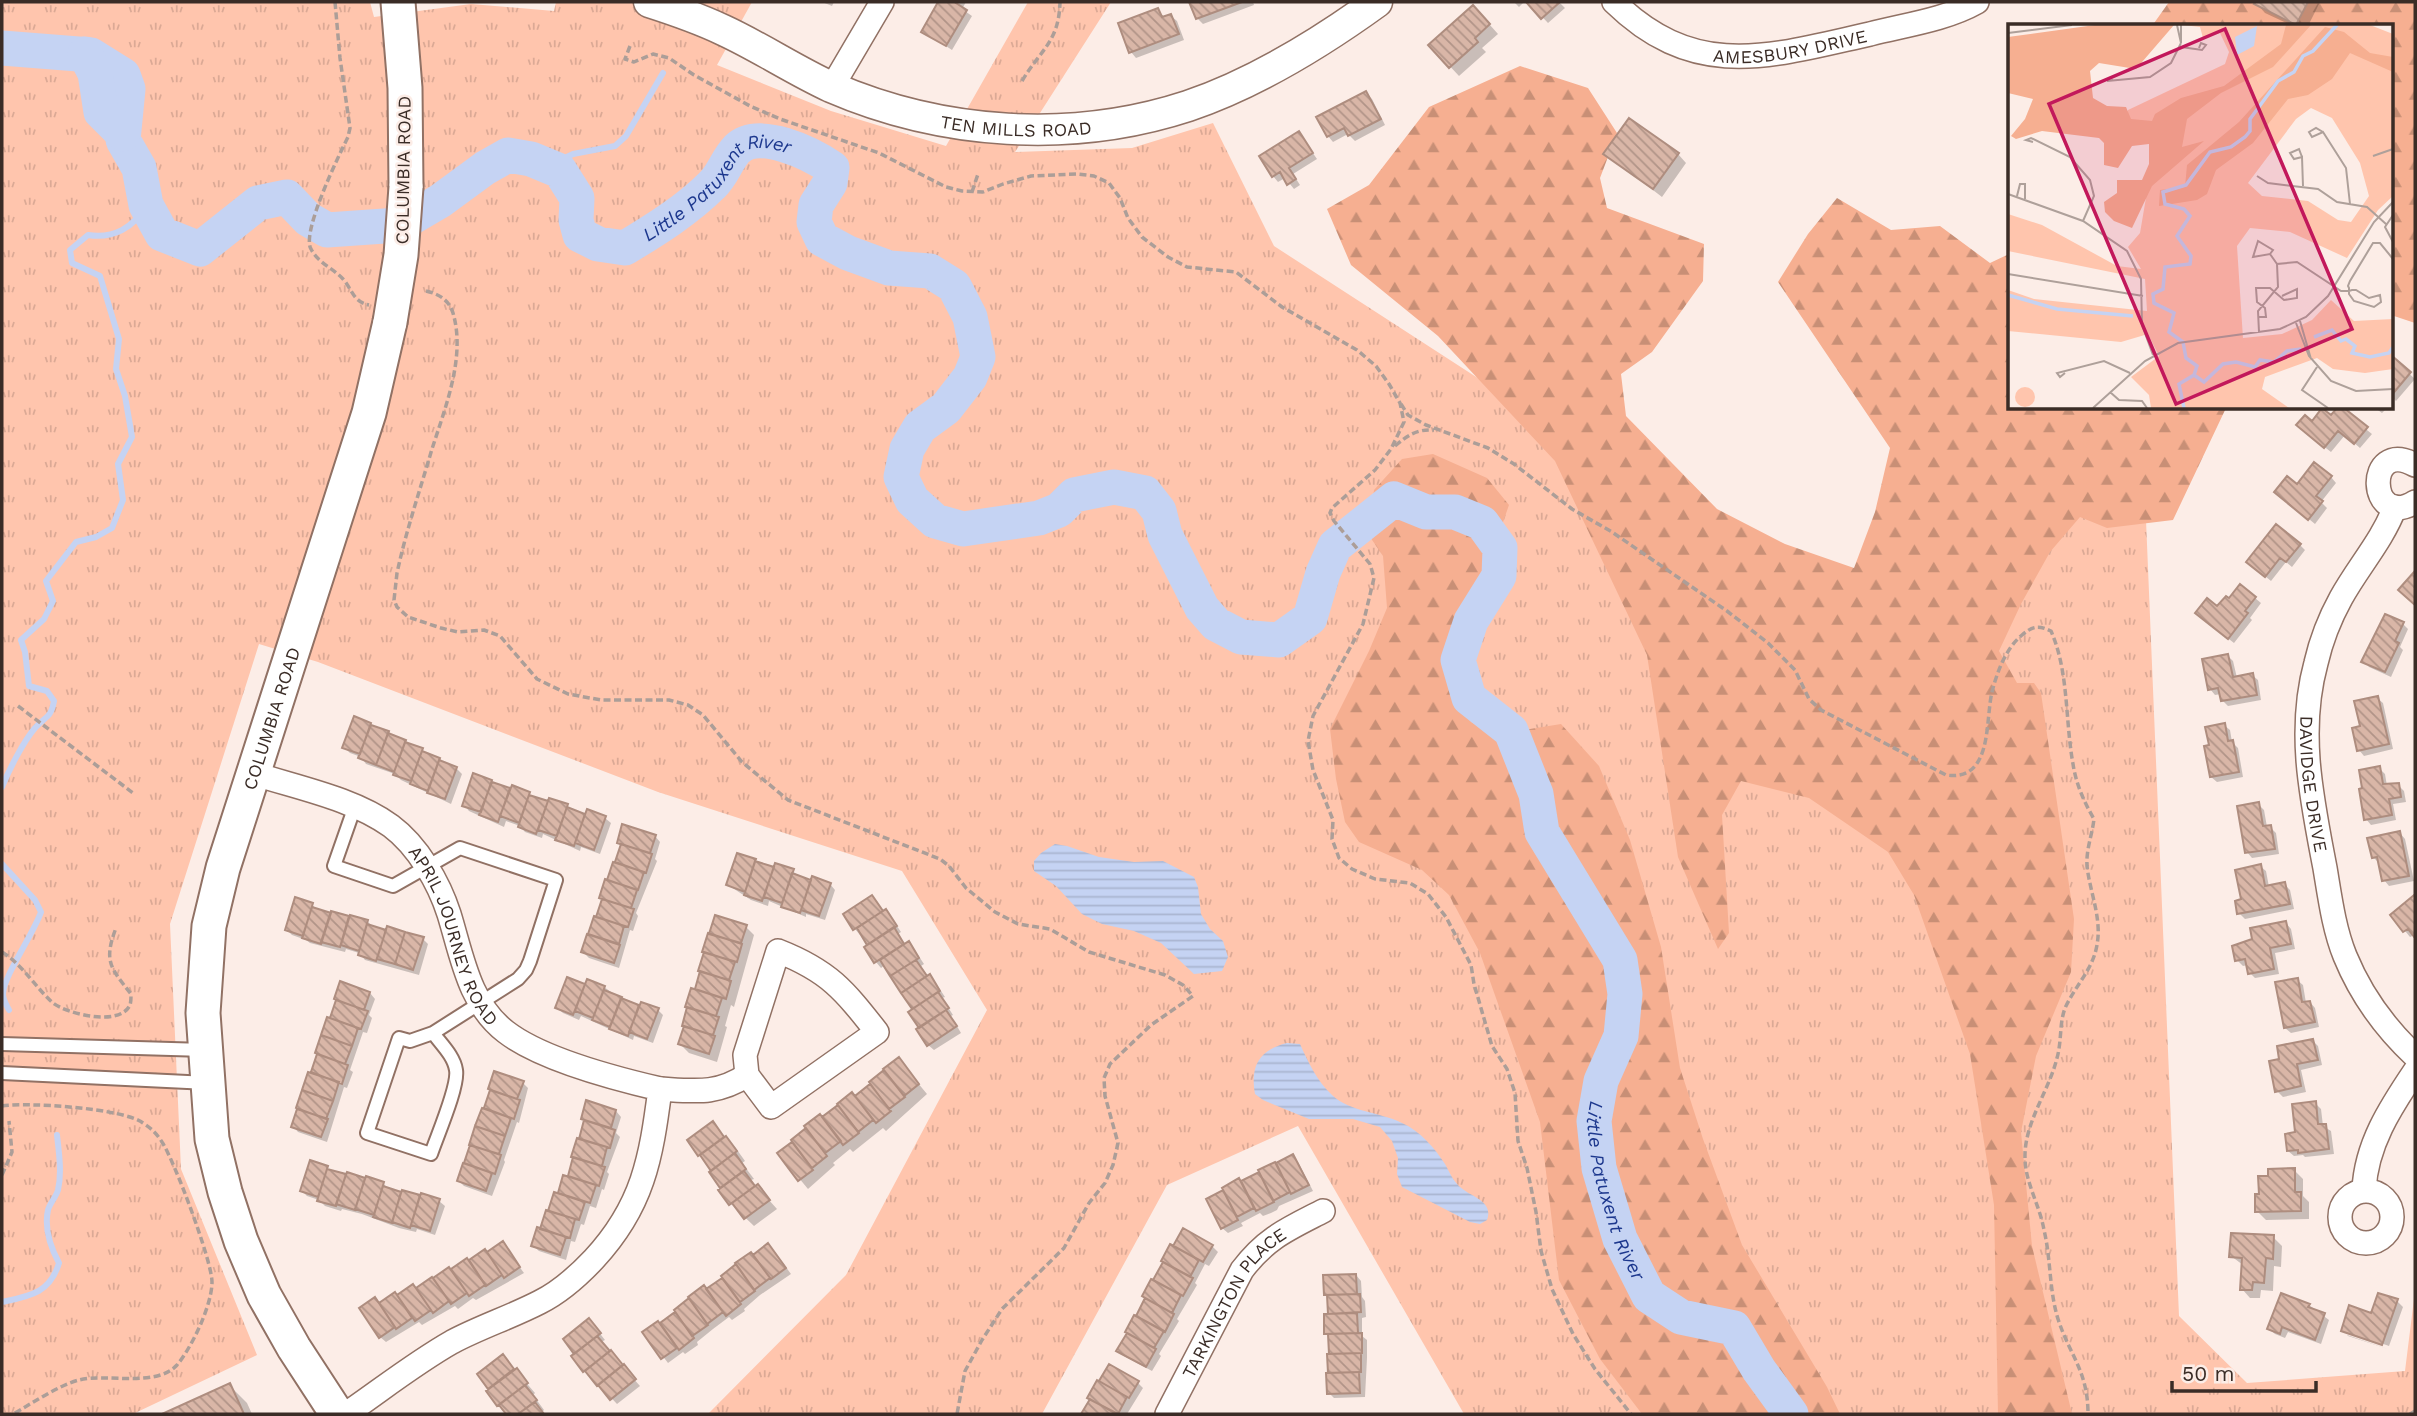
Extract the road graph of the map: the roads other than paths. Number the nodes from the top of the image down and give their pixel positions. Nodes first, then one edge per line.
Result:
1 (398, 2) edge
2 (649, 2) edge
3 (882, 2) edge
4 (1377, 2) edge
5 (1614, 2) edge
6 (1977, 2) edge
7 (832, 87) junction
8 (2415, 465) edge
9 (2405, 505) edge
10 (252, 773) junction
11 (355, 806) junction
12 (427, 867) junction
13 (481, 1002) junction
14 (433, 1033) junction
15 (2, 1044) edge
16 (2415, 1056) edge
17 (206, 1067) junction
18 (2415, 1071) edge
19 (2, 1073) edge
20 (747, 1074) junction
21 (660, 1089) junction
22 (2364, 1190) dead end
23 (1323, 1211) dead end
24 (337, 1414) edge
25 (346, 1414) edge
26 (1167, 1414) edge

1 - 10 main road, COLUMBIA ROAD, bridge
2 - 7 street, TEN MILLS ROAD
3 - 7 street
4 - 7 street, TEN MILLS ROAD
5 - 6 street, AMESBURY DRIVE
8 - 9 street, DAVIDGE DRIVE
9 - 16 street, DAVIDGE DRIVE
10 - 11 street, APRIL JOURNEY ROAD
10 - 17 main road, COLUMBIA ROAD
11 - 12 street, APRIL JOURNEY ROAD
11 - 12 lane
12 - 13 street, APRIL JOURNEY ROAD
12 - 13 lane
13 - 14 lane
13 - 21 street, APRIL JOURNEY ROAD
14 - 14 lane
15 - 17 lane
17 - 19 lane
17 - 24 main road, COLUMBIA ROAD
18 - 22 street
20 - 20 street
20 - 21 street, APRIL JOURNEY ROAD
21 - 25 street
23 - 26 street, TARKINGTON PLACE

